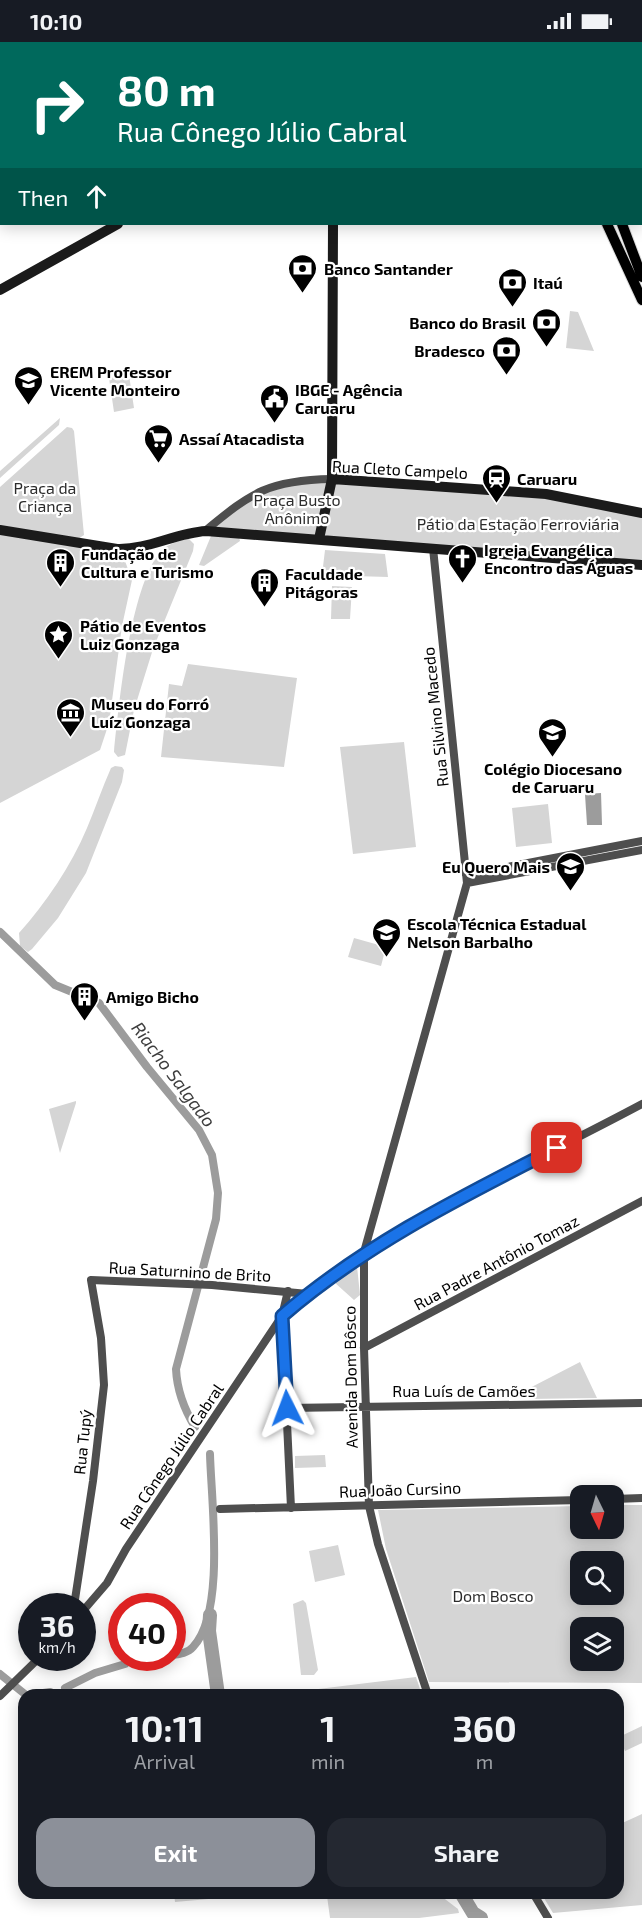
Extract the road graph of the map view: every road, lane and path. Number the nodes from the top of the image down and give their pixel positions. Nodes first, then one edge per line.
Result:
1 (116, 225) edge
2 (333, 225) edge
3 (607, 225) edge
4 (622, 225) edge
5 (642, 277) edge
6 (0, 290) edge
7 (642, 300) edge
8 (332, 479) junction
9 (642, 513) edge
10 (0, 530) edge
11 (205, 531) junction
12 (319, 539) junction
13 (433, 548) junction
14 (642, 565) edge
15 (642, 841) edge
16 (642, 850) edge
17 (467, 879) junction
18 (642, 1104) edge
19 (642, 1201) edge
20 (364, 1252) junction
21 (91, 1280) joint
22 (288, 1292) junction
23 (308, 1294) junction
24 (282, 1316) junction
25 (364, 1348) junction
26 (642, 1403) edge
27 (364, 1406) junction
28 (287, 1408) junction
29 (642, 1498) edge
30 (624, 1499) edge
31 (570, 1500) edge
32 (369, 1506) junction
33 (291, 1508) junction
34 (220, 1509) dead end
35 (76, 1593) edge
36 (96, 1596) edge
37 (26, 1671) edge
38 (426, 1689) edge
39 (0, 1696) edge
40 (537, 1899) edge
41 (548, 1918) edge

1 - 6 main road
2 - 8 main road
3 - 7 main road
4 - 5 main road
8 - 9 main road, Rua Cleto Campelo
8 - 11 street, Rua Cleto Campelo
8 - 12 main road
10 - 11 main road
11 - 12 main road
12 - 13 main road
13 - 14 main road
13 - 17 street, Rua Silvino Macedo
15 - 17 street
16 - 17 street
17 - 20 street, Avenida Dom Bôsco
18 - 20 street, Rua Cônego Júlio Cabral
19 - 25 street, Rua Padre Antônio Tomaz
20 - 23 street, Rua Cônego Júlio Cabral
20 - 25 street, Avenida Dom Bôsco
21 - 22 street, Rua Saturnino de Brito
21 - 35 street, Rua Tupý
22 - 23 street, Rua Saturnino de Brito
22 - 24 street, Rua Cônego Júlio Cabral
23 - 24 street, Rua Cônego Júlio Cabral
24 - 28 street
24 - 36 street, Rua Cônego Júlio Cabral
25 - 27 street, Avenida Dom Bôsco
26 - 27 street, Rua Luís de Camões
27 - 28 street, Rua Luís de Camões
27 - 32 street, Avenida Dom Bôsco
28 - 33 street
29 - 30 street
31 - 32 street, Rua João Cursino
32 - 33 street, Rua João Cursino
32 - 38 street, Avenida Dom Bôsco
33 - 34 street, Rua João Cursino
37 - 39 street
40 - 41 street

